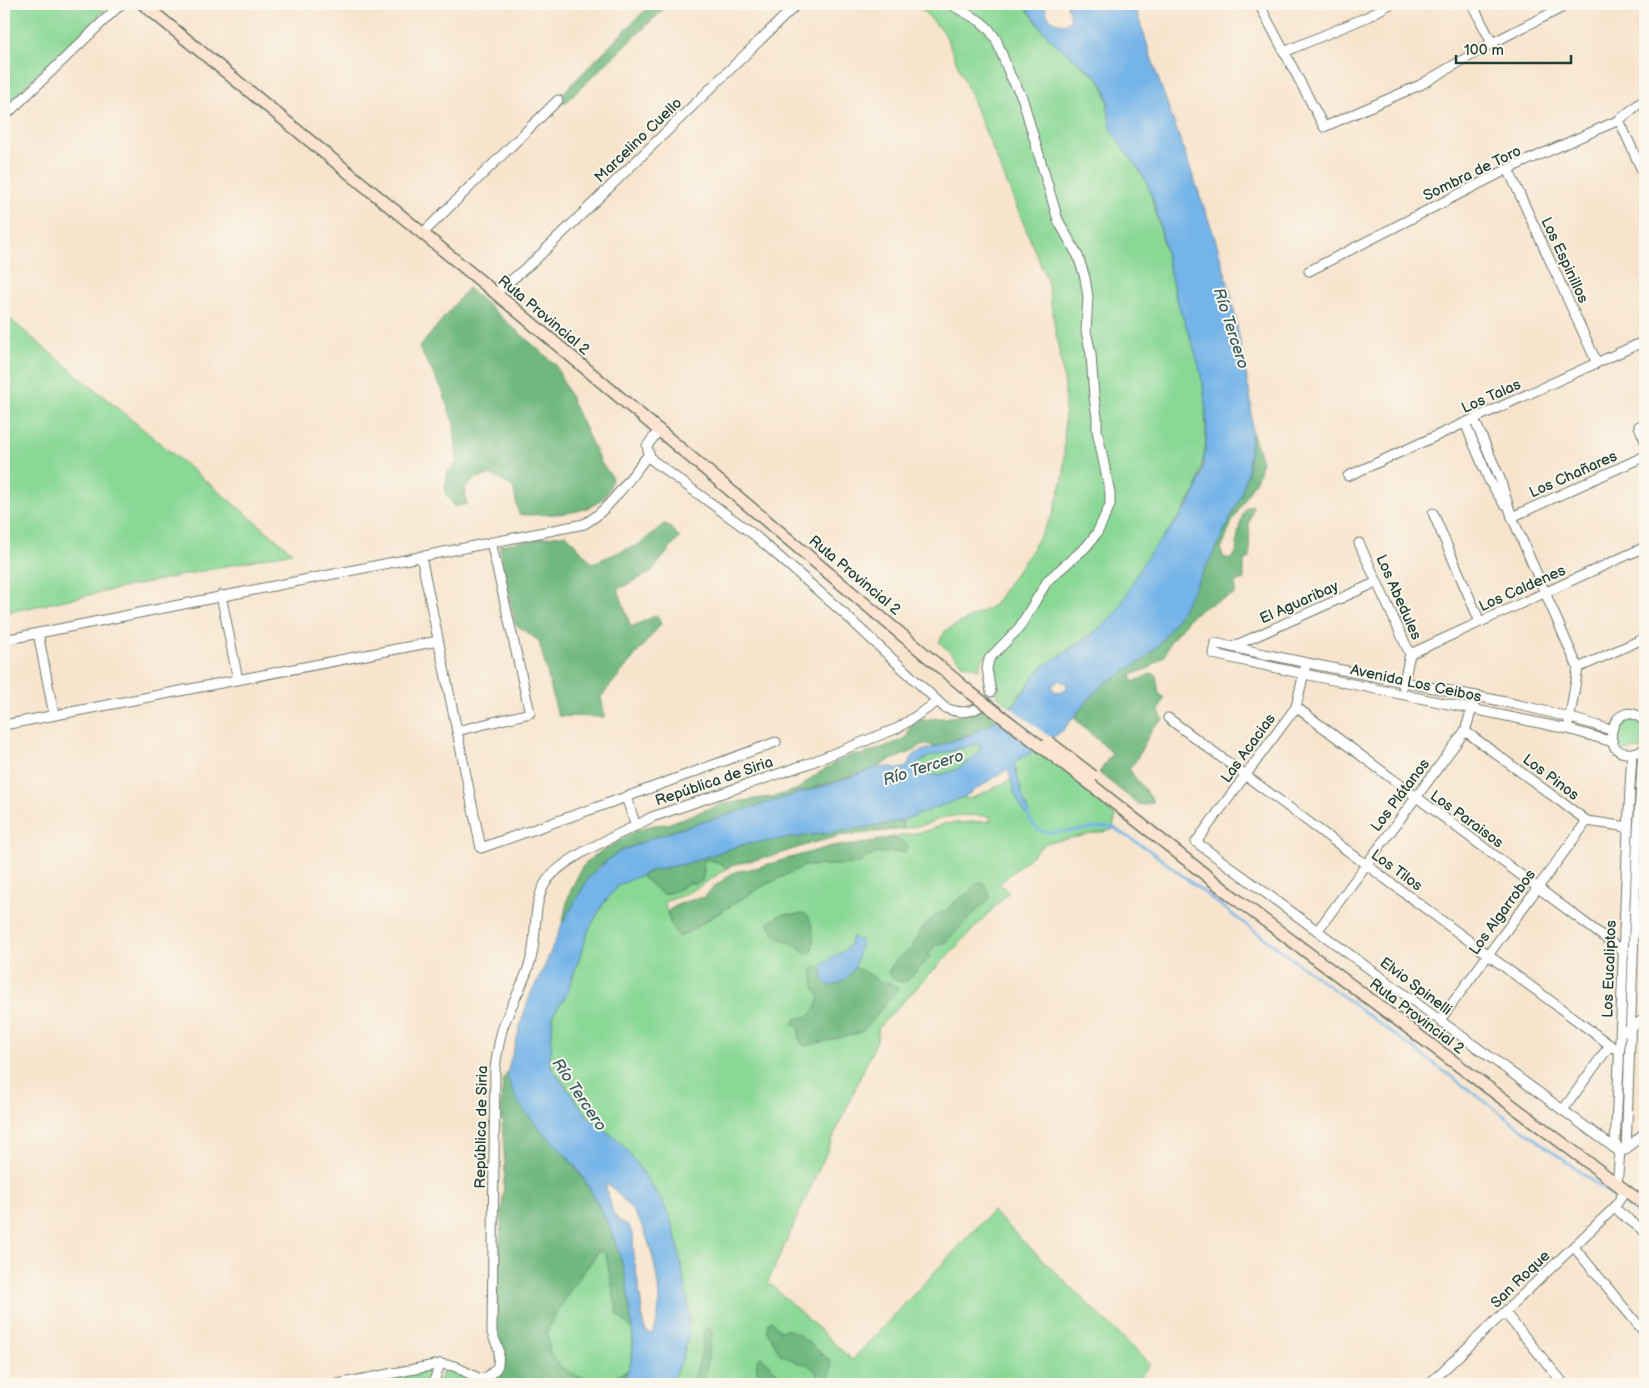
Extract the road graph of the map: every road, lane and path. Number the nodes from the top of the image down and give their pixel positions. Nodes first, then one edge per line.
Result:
1 (122, 4) edge
2 (143, 4) edge
3 (798, 4) edge
4 (950, 4) edge
5 (1259, 4) edge
6 (1390, 4) edge
7 (1472, 4) edge
8 (1569, 4) edge
9 (1492, 43) junction
10 (1284, 52) junction
11 (1645, 99) edge
12 (558, 100) dead end
13 (4, 117) edge
14 (1619, 120) junction
15 (1508, 169) junction
16 (1645, 177) edge
17 (422, 234) junction
18 (1309, 271) dead end
19 (496, 293) junction
20 (1645, 341) edge
21 (1597, 363) junction
22 (1474, 419) junction
23 (1465, 423) junction
24 (1639, 426) dead end
25 (659, 430) junction
26 (1645, 441) edge
27 (649, 454) junction
28 (1645, 456) edge
29 (1348, 476) dead end
30 (1433, 513) dead end
31 (1512, 517) junction
32 (491, 542) junction
33 (1359, 543) dead end
34 (1645, 547) edge
35 (421, 556) junction
36 (1377, 582) junction
37 (1545, 593) junction
38 (221, 595) junction
39 (1480, 622) junction
40 (38, 633) junction
41 (1645, 638) edge
42 (4, 640) edge
43 (438, 641) junction
44 (1232, 647) junction
45 (1410, 654) junction
46 (1305, 663) junction
47 (1578, 668) junction
48 (1304, 674) junction
49 (238, 680) junction
50 (1404, 682) junction
51 (991, 692) dead end
52 (1402, 694) junction
53 (1476, 696) junction
54 (937, 702) junction
55 (981, 706) dead end
56 (1296, 707) junction
57 (1473, 709) junction
58 (54, 716) junction
59 (1570, 716) junction
60 (1168, 718) dead end
61 (1645, 722) edge
62 (4, 725) edge
63 (1568, 729) junction
64 (1611, 730) junction
65 (457, 731) junction
66 (1465, 731) junction
67 (776, 742) dead end
68 (1613, 742) junction
69 (1644, 747) edge
70 (1632, 753) junction
71 (1245, 775) junction
72 (626, 797) junction
73 (1415, 798) junction
74 (1586, 821) junction
75 (636, 826) junction
76 (1628, 827) junction
77 (1196, 842) joint
78 (1627, 849) junction
79 (1641, 850) edge
80 (1366, 864) junction
81 (1537, 888) junction
82 (1318, 930) junction
83 (1624, 952) junction
84 (1488, 954) junction
85 (1645, 1018) edge
86 (1440, 1020) junction
87 (1631, 1028) junction
88 (1620, 1036) junction
89 (1610, 1044) junction
90 (1620, 1052) junction
91 (1630, 1056) junction
92 (1563, 1110) junction
93 (1645, 1132) edge
94 (1623, 1151) junction
95 (1621, 1187) junction
96 (1645, 1204) edge
97 (1614, 1208) junction
98 (1645, 1232) edge
99 (1574, 1247) junction
100 (1505, 1312) junction
101 (1645, 1333) edge
102 (440, 1364) junction
103 (1434, 1383) edge
104 (338, 1384) edge
105 (433, 1384) edge
106 (1564, 1384) edge

1 - 13 street
2 - 17 main road, Ruta Provincial 2
3 - 19 street, Marcelino Cuello
4 - 51 street
5 - 10 street
6 - 10 street
7 - 9 street
8 - 9 street
9 - 10 street
11 - 14 street, Sombra de Toro
12 - 17 street
14 - 15 street, Sombra de Toro
14 - 16 street
15 - 18 street, Sombra de Toro
15 - 21 street, Los Espinillos
17 - 19 main road, Ruta Provincial 2
19 - 25 main road, Ruta Provincial 2
20 - 21 street, Los Talas
21 - 22 street, Los Talas
22 - 23 street, Los Talas
22 - 31 street
23 - 29 street, Los Talas
23 - 31 street
24 - 26 street
25 - 27 street
25 - 95 main road, Ruta Provincial 2, bridge
27 - 32 street
27 - 54 street
28 - 31 street, Los Chañares
30 - 39 street
31 - 37 street
32 - 35 street
32 - 65 street
33 - 36 street, Los Abedules
34 - 37 street, Los Caldenes
35 - 38 street
35 - 43 street
36 - 44 street, El Aguaribay
36 - 45 street, Los Abedules
37 - 39 street, Los Caldenes
37 - 47 street
38 - 40 street
38 - 49 street
39 - 45 street, Los Caldenes
40 - 42 street
40 - 58 street
41 - 47 street
43 - 49 street
43 - 65 street
44 - 46 street, Avenida Los Ceibos
44 - 48 street, Avenida Los Ceibos
45 - 50 street, Los Abedules
46 - 48 street, Las Acacias
46 - 50 street, Avenida Los Ceibos
47 - 59 street
48 - 52 street, Avenida Los Ceibos
48 - 56 street, Las Acacias
49 - 58 street
50 - 52 street, Los Abedules
50 - 53 street, Avenida Los Ceibos
52 - 57 street, Avenida Los Ceibos
53 - 57 street, Los Plátanos
53 - 59 street, Avenida Los Ceibos
54 - 55 street
54 - 75 street, República de Siria
56 - 71 street, Las Acacias
56 - 73 street, Los Paraisos
57 - 63 street, Avenida Los Ceibos
57 - 66 street, Los Plátanos
58 - 62 street
59 - 63 street
59 - 64 street, Avenida Los Ceibos
60 - 71 street, Los Tilos
61 - 64 street
63 - 68 street, Avenida Los Ceibos
64 - 68 street
65 - 72 street
66 - 73 street, Los Plátanos
66 - 74 street, Los Pinos
67 - 72 street
68 - 70 street, Avenida Los Ceibos
69 - 70 street
69 - 79 street, Los Eucaliptos
70 - 76 street, Los Eucaliptos
71 - 77 street, Las Acacias
71 - 80 street, Los Tilos
72 - 75 street
73 - 80 street, Los Plátanos
73 - 81 street, Los Paraisos
74 - 76 street, Los Pinos
74 - 81 street, Los Algarrobos
75 - 102 street, República de Siria
76 - 78 street, Los Eucaliptos
77 - 82 street, Elvio Spinelli
78 - 79 street
78 - 83 street, Los Eucaliptos
79 - 87 street, Los Eucaliptos
80 - 82 street, Los Plátanos
80 - 84 street, Los Tilos
81 - 83 street, Los Paraisos
81 - 84 street, Los Algarrobos
82 - 86 street, Elvio Spinelli
83 - 88 street, Los Eucaliptos
84 - 86 street, Los Algarrobos
84 - 89 street, Los Tilos
85 - 87 street
86 - 92 street, Elvio Spinelli
87 - 88 street
87 - 91 street, Los Eucaliptos
88 - 90 street, Los Eucaliptos
89 - 90 street, Los Tilos
89 - 92 street
90 - 91 street, Los Tilos
90 - 94 street, Los Eucaliptos
91 - 94 street, Los Eucaliptos
92 - 94 street, Elvio Spinelli
93 - 94 street
94 - 95 street, Los Eucaliptos
95 - 96 main road, Ruta Provincial 2
95 - 97 street, San Roque
97 - 98 street
97 - 99 street, San Roque
99 - 100 street, San Roque
99 - 101 street
100 - 103 street, San Roque
100 - 106 street
102 - 104 street
102 - 105 street

